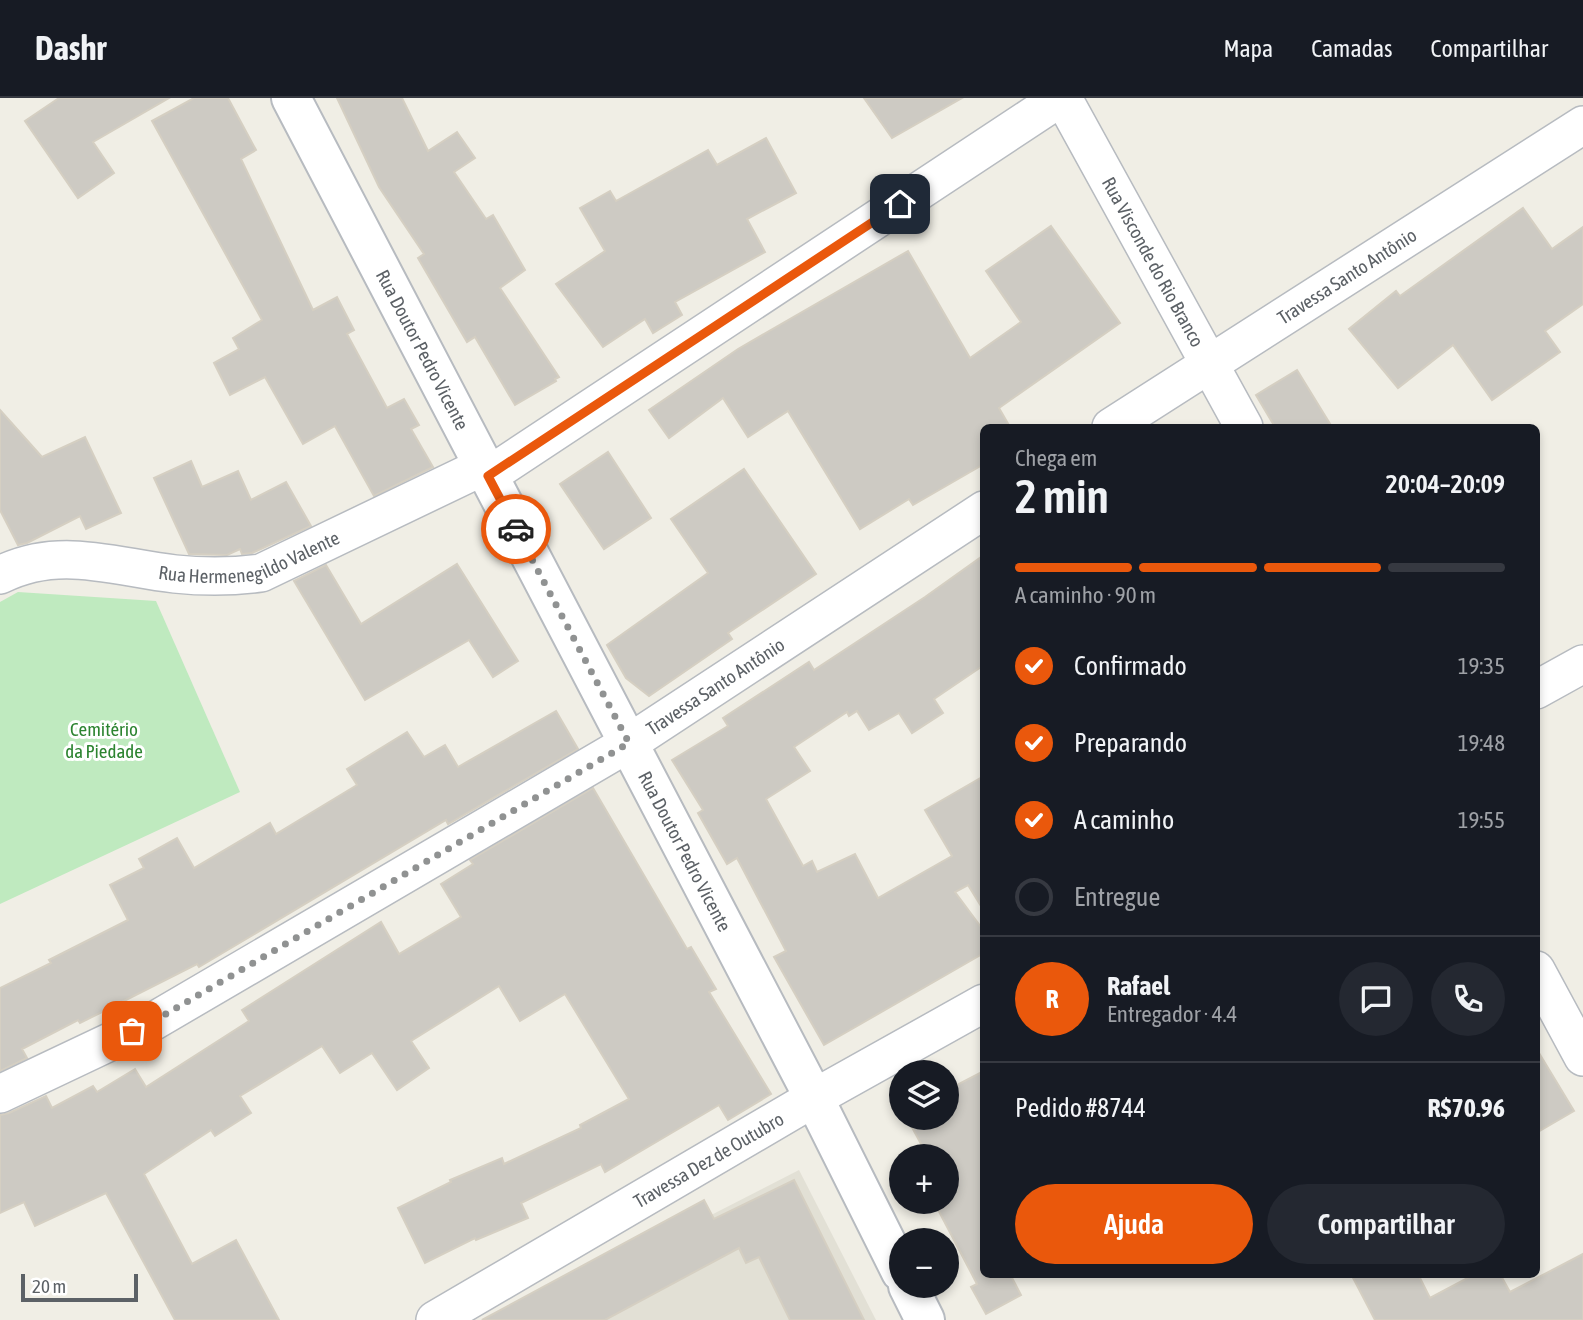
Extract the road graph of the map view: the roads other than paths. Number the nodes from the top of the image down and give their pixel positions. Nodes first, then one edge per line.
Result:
1 (291, 98) edge
2 (1062, 98) edge
3 (1583, 125) edge
4 (1209, 363) junction
5 (1116, 424) edge
6 (1242, 424) edge
7 (485, 472) junction
8 (980, 513) edge
9 (0, 575) edge
10 (1583, 664) edge
11 (1540, 688) edge
12 (629, 743) junction
13 (1540, 977) edge
14 (980, 1005) edge
15 (1583, 1057) edge
16 (0, 1094) edge
17 (814, 1098) junction
18 (889, 1248) edge
19 (914, 1298) edge
20 (435, 1320) edge
21 (925, 1320) edge

1 - 7 street, Rua Doutor Pedro Vicente
2 - 4 street, Rua Visconde do Rio Branco
2 - 7 street, Rua Hermenegildo Valente
3 - 4 street, Travessa Santo Antônio
4 - 5 street, Travessa Santo Antônio
4 - 6 street, Rua Visconde do Rio Branco
7 - 9 street, Rua Hermenegildo Valente
7 - 12 street, Rua Doutor Pedro Vicente
8 - 12 street, Travessa Santo Antônio
10 - 11 street
12 - 16 street, Travessa Santo Antônio
12 - 17 street, Rua Doutor Pedro Vicente
13 - 15 street
14 - 17 street, Travessa Dez de Outubro
17 - 18 street, Rua Doutor Pedro Vicente
17 - 20 street, Travessa Dez de Outubro
19 - 21 street

